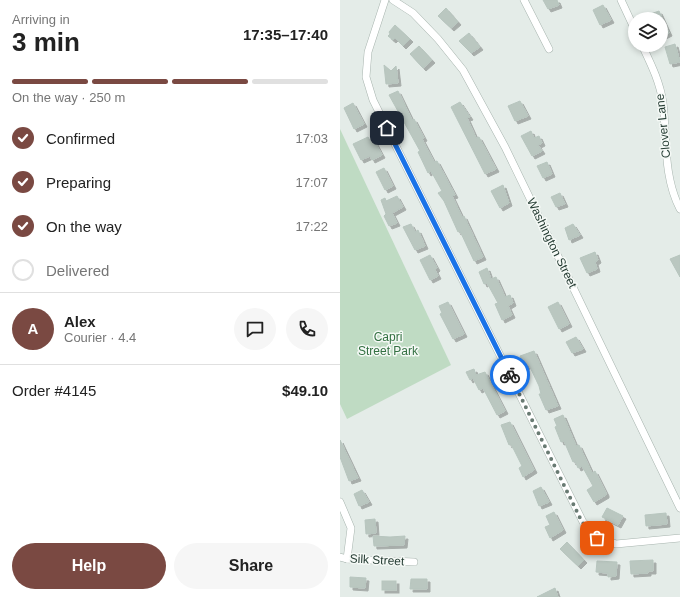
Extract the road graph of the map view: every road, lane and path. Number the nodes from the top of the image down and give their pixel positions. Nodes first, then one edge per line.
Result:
1 (385, 0) edge
2 (393, 0) edge
3 (524, 0) edge
4 (621, 0) edge
5 (628, 15) edge
6 (549, 49) dead end
7 (645, 52) edge
8 (680, 209) edge
9 (340, 502) edge
10 (680, 508) edge
11 (680, 538) edge
12 (343, 558) edge
13 (414, 562) dead end

1 - 11 street
2 - 10 street, Washington Street
3 - 6 street
4 - 5 street
7 - 8 street, Clover Lane
9 - 12 street
12 - 13 street, Silk Street

